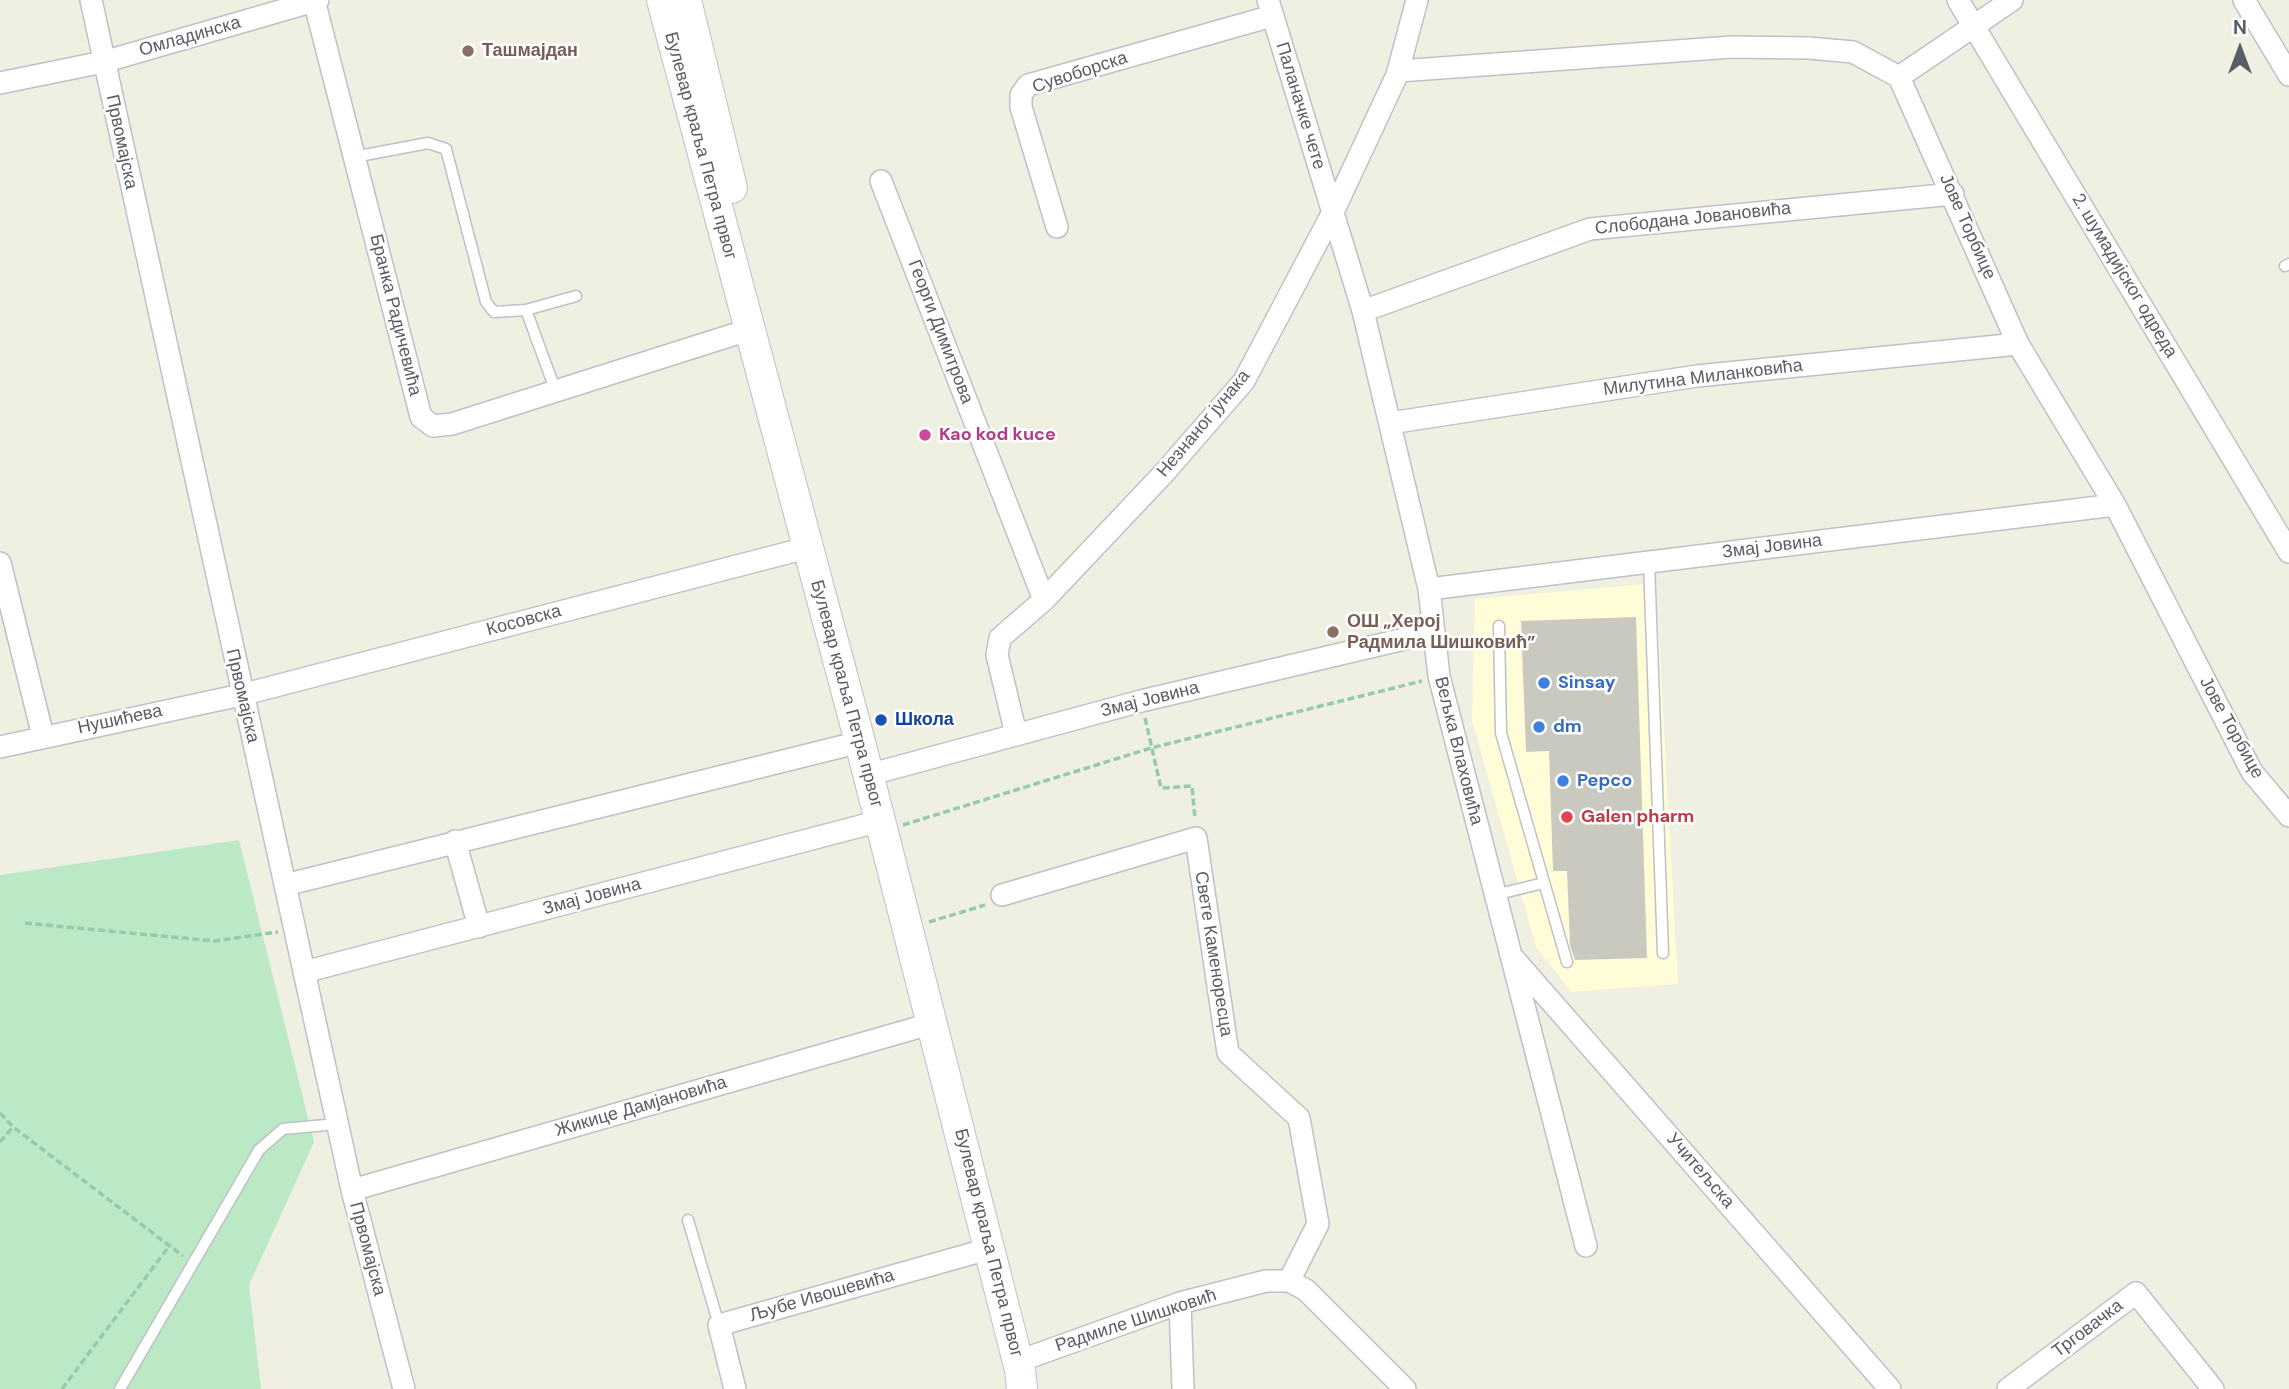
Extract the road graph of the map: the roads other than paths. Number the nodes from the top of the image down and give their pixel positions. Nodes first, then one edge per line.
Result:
1 (91, 0) edge
2 (315, 0) edge
3 (662, 0) edge
4 (686, 0) edge
5 (1417, 0) edge
6 (1958, 0) edge
7 (2012, 0) edge
8 (2244, 0) edge
9 (1270, 8) edge
10 (1974, 24) junction
11 (103, 62) junction
12 (1399, 71) junction
13 (2289, 75) edge
14 (1899, 77) junction
15 (0, 83) edge
16 (354, 157) junction
17 (881, 181) dead end
18 (1953, 194) junction
19 (1333, 212) junction
20 (1057, 227) dead end
21 (576, 296) dead end
22 (526, 310) junction
23 (1363, 311) junction
24 (748, 330) junction
25 (2018, 344) junction
26 (555, 389) junction
27 (1390, 422) junction
28 (2115, 505) junction
29 (806, 548) junction
30 (2289, 552) edge
31 (1650, 562) junction
32 (0, 563) edge
33 (1429, 589) junction
34 (1044, 600) junction
35 (1499, 626) dead end
36 (1434, 632) junction
37 (8, 633) edge
38 (241, 695) junction
39 (1016, 734) junction
40 (43, 736) junction
41 (860, 742) junction
42 (0, 747) edge
43 (876, 773) junction
44 (2289, 816) edge
45 (889, 824) junction
46 (455, 841) junction
47 (1544, 883) junction
48 (285, 885) junction
49 (1002, 895) road end
50 (1494, 895) junction
51 (479, 927) junction
52 (1663, 953) dead end
53 (1510, 954) junction
54 (1567, 962) dead end
55 (304, 972) junction
56 (930, 1024) junction
57 (337, 1125) junction
58 (352, 1190) junction
59 (688, 1220) dead end
60 (1586, 1246) dead end
61 (988, 1249) junction
62 (1289, 1281) junction
63 (1180, 1303) junction
64 (719, 1325) junction
65 (1033, 1356) junction
66 (120, 1389) edge
67 (404, 1389) edge
68 (735, 1389) edge
69 (1022, 1389) edge
70 (1037, 1389) edge
71 (1183, 1389) edge
72 (1404, 1389) edge
73 (1890, 1389) edge
74 (2008, 1389) edge
75 (2213, 1389) edge

1 - 11 street, Првомајска
2 - 11 street, Омладинска
2 - 16 street, Бранка Радичевића
3 - 24 main road, Булевар краља Петра првог
4 - 43 main road, Булевар краља Петра првог
5 - 12 street, Незнаног јунака
6 - 10 street, 2. шумадијског одреда
7 - 10 street
8 - 13 street
9 - 19 street, Паланачке чете
9 - 20 street, Сувоборска
10 - 14 street
10 - 30 street, 2. шумадијског одреда
11 - 15 street, Омладинска
11 - 38 street, Првомајска
12 - 14 street
12 - 19 street, Незнаног јунака
14 - 18 street, Јове Торбице
16 - 22 lane
16 - 26 street, Бранка Радичевића
17 - 34 street, Георги Димитрова
18 - 23 street, Слободана Јовановића
18 - 25 street, Јове Торбице
19 - 23 street, Вељка Влаховића
19 - 34 street, Незнаног јунака
21 - 22 lane
22 - 26 lane
23 - 27 street, Вељка Влаховића
24 - 26 street, Бранка Радичевића
24 - 29 main road, Булевар краља Петра првог
25 - 27 street, Милутина Миланковића
25 - 28 street, Јове Торбице
27 - 33 street, Вељка Влаховића
28 - 31 street, Змај Јовина
28 - 44 street, Јове Торбице
29 - 38 street, Косовска
29 - 41 main road, Булевар краља Петра првог
31 - 33 street, Змај Јовина
31 - 52 lane
32 - 37 street
33 - 36 street, Вељка Влаховића
34 - 39 street, Незнаног јунака
35 - 47 lane
36 - 39 street, Змај Јовина
36 - 50 street, Вељка Влаховића
37 - 40 street
38 - 40 street, Нушићева
38 - 48 street, Првомајска
39 - 43 street, Змај Јовина
40 - 42 street, Нушићева
41 - 43 main road, Булевар краља Петра првог
41 - 46 street
43 - 45 main road, Булевар краља Петра првог
45 - 51 street, Змај Јовина
45 - 56 main road, Булевар краља Петра првог
45 - 65 main road, Булевар краља Петра првог
46 - 48 street
46 - 51 street
47 - 50 lane
47 - 54 lane
48 - 55 street, Првомајска
49 - 62 street, Свете Каменоресца
50 - 53 street, Вељка Влаховића
51 - 55 street, Змај Јовина
53 - 60 street, Вељка Влаховића
53 - 73 street, Учитељска
55 - 57 street, Првомајска
56 - 58 street, Жикице Дамјановића
56 - 61 main road, Булевар краља Петра првог
57 - 58 street, Првомајска
57 - 66 lane
58 - 67 street, Првомајска
59 - 64 lane
61 - 64 street, Љубе Ивошевића
61 - 69 main road, Булевар краља Петра првог
62 - 63 street, Радмиле Шишковић
62 - 72 street
63 - 65 street, Радмиле Шишковић
63 - 71 street
64 - 68 street
65 - 70 main road, Булевар краља Петра првог
74 - 75 street, Трговачка

